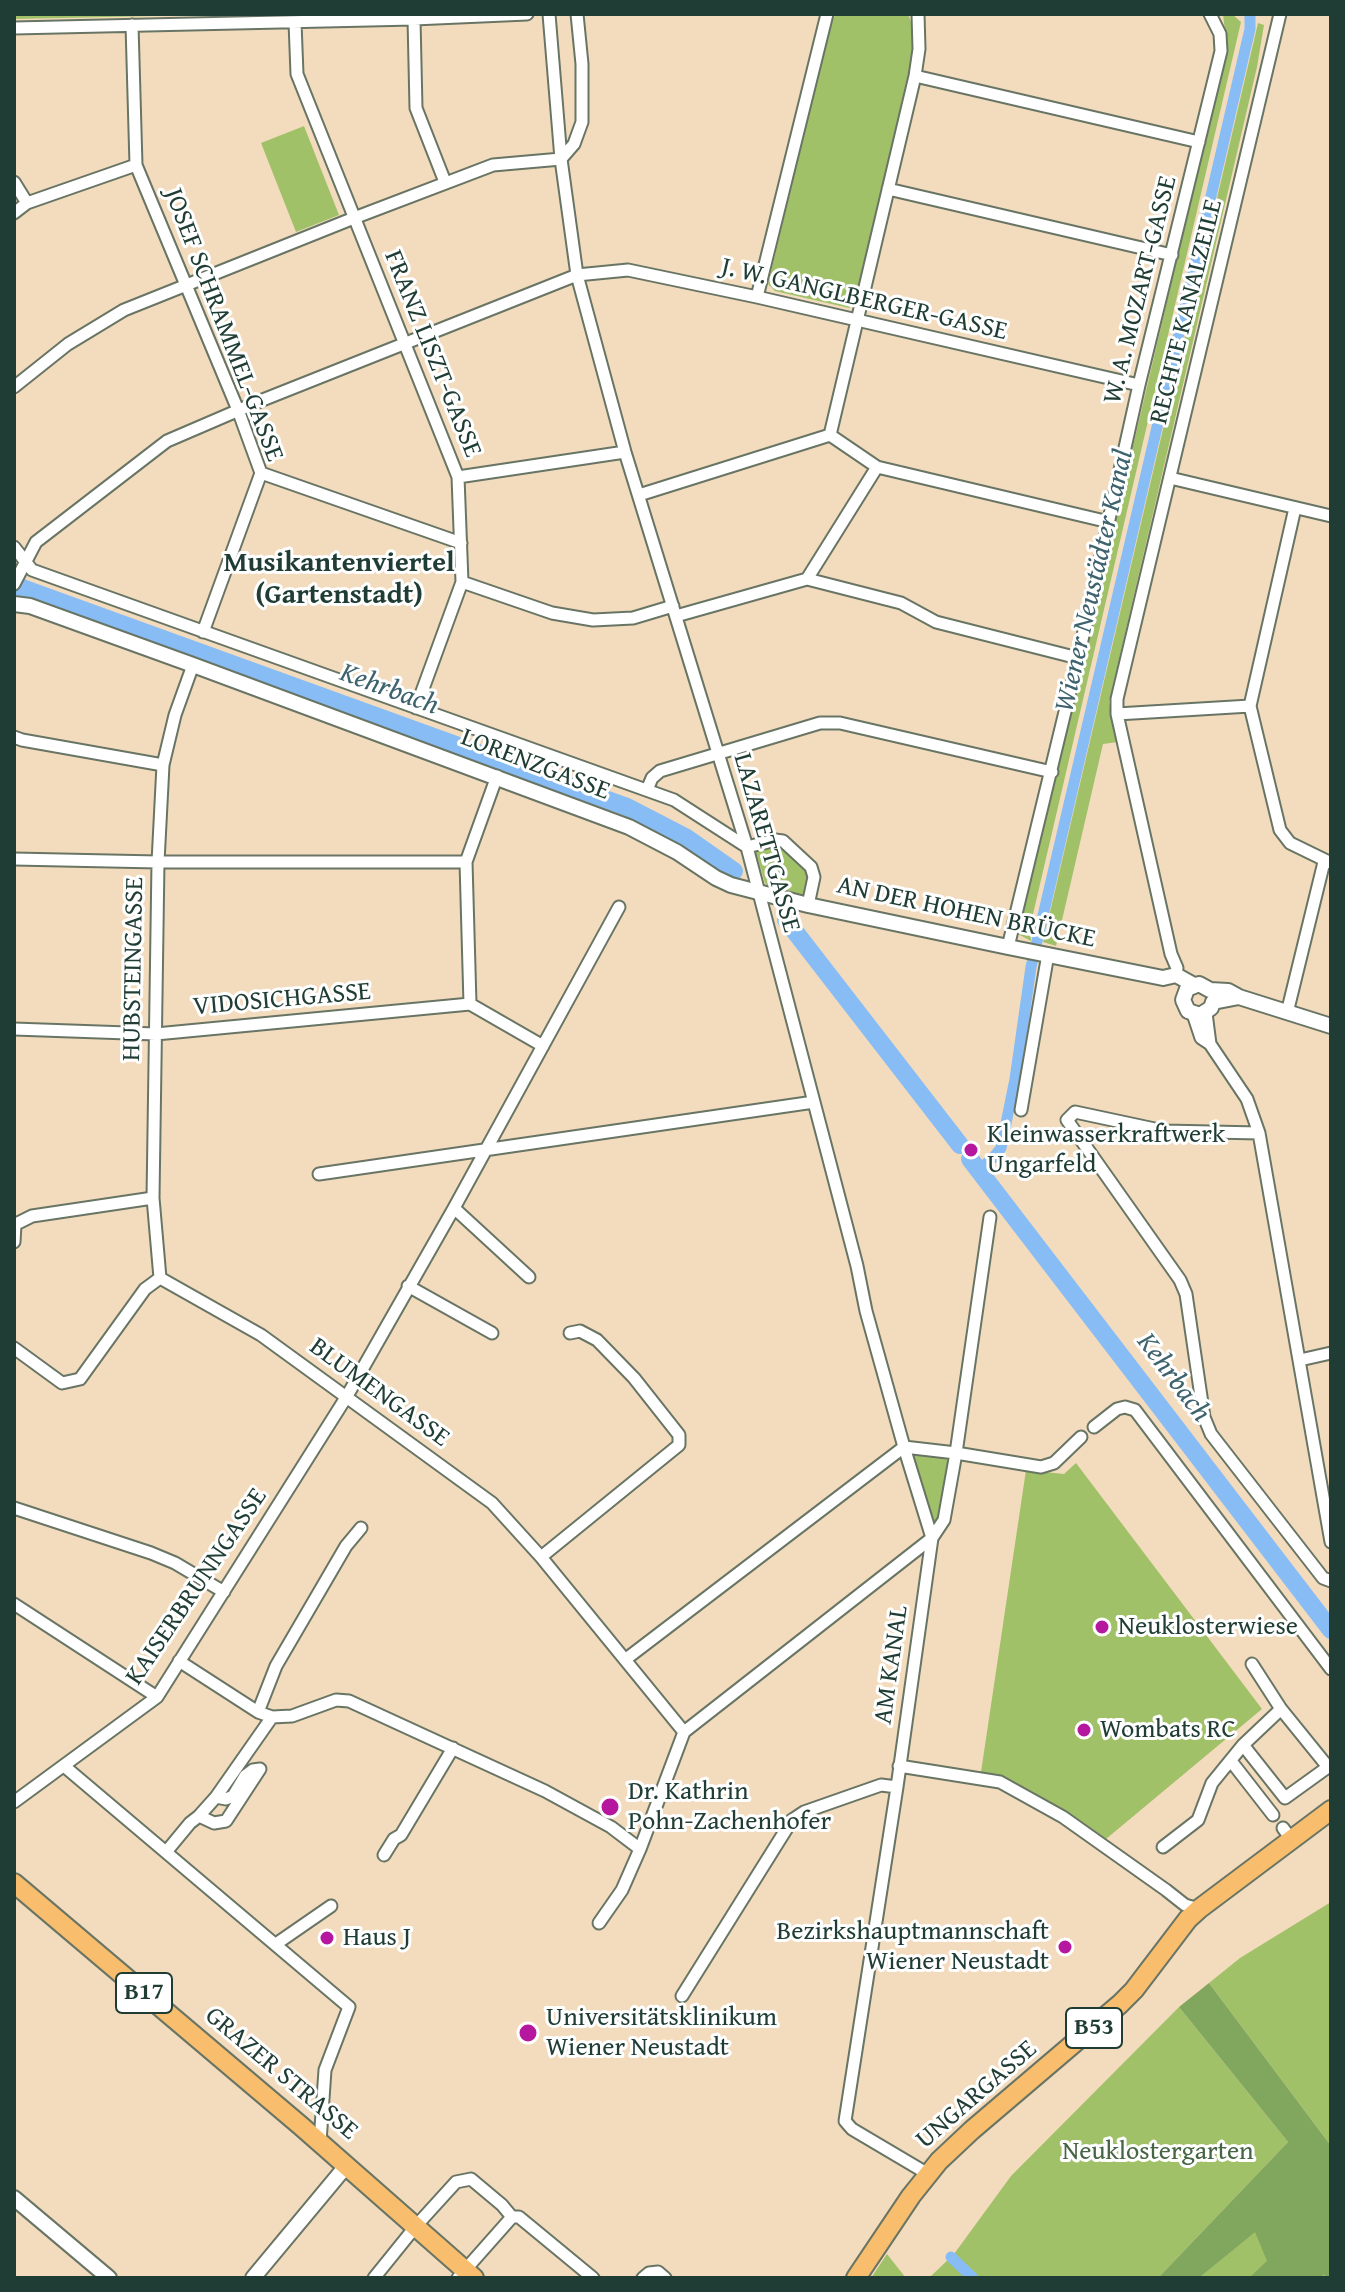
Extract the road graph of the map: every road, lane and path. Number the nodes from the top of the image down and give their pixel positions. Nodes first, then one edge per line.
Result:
1 (527, 14) edge
2 (549, 14) edge
3 (577, 14) edge
4 (827, 14) edge
5 (918, 14) edge
6 (1280, 14) edge
7 (1212, 16) edge
8 (414, 19) junction
9 (295, 22) junction
10 (132, 25) junction
11 (14, 28) edge
12 (915, 76) junction
13 (1199, 142) junction
14 (561, 159) junction
15 (136, 165) junction
16 (14, 182) edge
17 (445, 182) junction
18 (888, 189) junction
19 (27, 203) junction
20 (14, 213) edge
21 (354, 218) junction
22 (1172, 255) junction
23 (577, 275) junction
24 (186, 286) junction
25 (757, 297) junction
26 (856, 321) junction
27 (406, 344) junction
28 (1139, 385) junction
29 (14, 387) edge
30 (238, 410) junction
31 (830, 435) junction
32 (625, 452) junction
33 (877, 467) junction
34 (261, 473) junction
35 (458, 477) junction
36 (1170, 478) junction
37 (639, 495) junction
38 (1295, 508) junction
39 (1331, 516) edge
40 (1109, 522) junction
41 (461, 543) junction
42 (14, 547) edge
43 (24, 563) junction
44 (807, 579) junction
45 (16, 580) edge
46 (462, 582) junction
47 (14, 604) edge
48 (675, 611) junction
49 (203, 632) junction
50 (1078, 658) junction
51 (193, 665) junction
52 (1250, 706) junction
53 (416, 708) junction
54 (1117, 714) junction
55 (14, 737) edge
56 (719, 754) junction
57 (163, 765) junction
58 (1052, 772) junction
59 (497, 776) junction
60 (647, 790) junction
61 (747, 847) junction
62 (14, 859) edge
63 (158, 862) junction
64 (466, 862) junction
65 (1328, 862) edge
66 (759, 893) junction
67 (808, 905) junction
68 (619, 907) dead end
69 (1013, 948) junction
70 (1046, 954) junction
71 (1170, 977) junction
72 (1189, 989) junction
73 (470, 1004) junction
74 (1206, 1005) junction
75 (1287, 1013) junction
76 (1331, 1026) edge
77 (14, 1029) edge
78 (156, 1034) junction
79 (543, 1046) junction
80 (814, 1102) junction
81 (1021, 1110) dead end
82 (1259, 1133) junction
83 (485, 1150) junction
84 (319, 1174) dead end
85 (153, 1198) junction
86 (454, 1208) junction
87 (990, 1217) dead end
88 (14, 1225) edge
89 (14, 1242) edge
90 (529, 1277) dead end
91 (160, 1278) junction
92 (408, 1286) junction
93 (492, 1333) dead end
94 (570, 1333) dead end
95 (14, 1348) edge
96 (1331, 1353) edge
97 (1300, 1360) junction
98 (347, 1396) junction
99 (1094, 1427) dead end
100 (1077, 1441) dead end
101 (904, 1447) junction
102 (956, 1453) junction
103 (14, 1508) edge
104 (361, 1528) dead end
105 (932, 1538) junction
106 (1331, 1542) edge
107 (541, 1557) junction
108 (1331, 1581) edge
109 (224, 1592) junction
110 (14, 1604) edge
111 (626, 1659) junction
112 (179, 1661) junction
113 (1252, 1664) dead end
114 (1331, 1669) edge
115 (157, 1697) junction
116 (1281, 1709) junction
117 (258, 1712) junction
118 (272, 1717) junction
119 (684, 1732) junction
120 (1243, 1745) junction
121 (453, 1748) junction
122 (1231, 1761) junction
123 (64, 1766) junction
124 (899, 1766) junction
125 (897, 1787) junction
126 (216, 1797) junction
127 (14, 1802) edge
128 (1331, 1810) edge
129 (1273, 1815) dead end
130 (199, 1816) junction
131 (1163, 1847) dead end
132 (640, 1849) junction
133 (166, 1852) junction
134 (384, 1855) dead end
135 (14, 1883) edge
136 (331, 1906) dead end
137 (1199, 1909) junction
138 (599, 1923) dead end
139 (276, 1944) junction
140 (682, 1996) dead end
141 (320, 2142) junction
142 (347, 2165) junction
143 (928, 2174) junction
144 (14, 2198) edge
145 (512, 2217) junction
146 (416, 2226) junction
147 (466, 2275) edge
148 (109, 2278) edge
149 (253, 2278) edge
150 (374, 2278) edge
151 (593, 2278) edge
152 (643, 2278) edge
153 (665, 2278) edge
154 (856, 2278) edge

1 - 8 street
2 - 14 street, LAZARETTGASSE
3 - 14 street
4 - 25 street
5 - 12 street
6 - 36 street, RECHTE KANALZEILE
7 - 13 street, W. A. MOZART-GASSE
8 - 9 street
8 - 17 street
9 - 10 street
9 - 21 street, FRANZ LISZT-GASSE
10 - 11 street
10 - 15 street, JOSEF SCHRAMMEL-GASSE
12 - 13 street
12 - 18 street
13 - 22 street, W. A. MOZART-GASSE
14 - 17 street
14 - 23 street, LAZARETTGASSE
15 - 19 street
15 - 24 street, JOSEF SCHRAMMEL-GASSE
16 - 19 street
17 - 21 street
18 - 22 street
18 - 26 street
19 - 20 street
21 - 24 street
21 - 27 street, FRANZ LISZT-GASSE
22 - 28 street, W. A. MOZART-GASSE
23 - 25 street, J. W. GANGLBERGER-GASSE
23 - 27 street, J. W. GANGLBERGER-GASSE
23 - 32 street, LAZARETTGASSE
24 - 29 street
24 - 30 street, JOSEF SCHRAMMEL-GASSE
25 - 26 street, J. W. GANGLBERGER-GASSE
26 - 28 street, J. W. GANGLBERGER-GASSE
26 - 31 street
27 - 30 street, J. W. GANGLBERGER-GASSE
27 - 35 street, FRANZ LISZT-GASSE
28 - 40 street, W. A. MOZART-GASSE
30 - 34 street, JOSEF SCHRAMMEL-GASSE
30 - 43 street, J. W. GANGLBERGER-GASSE
31 - 33 street
31 - 37 street
32 - 35 street
32 - 37 street, LAZARETTGASSE
33 - 40 street
33 - 44 street
34 - 41 street
34 - 49 street, JOSEF SCHRAMMEL-GASSE
35 - 41 street, FRANZ LISZT-GASSE
36 - 38 street
36 - 54 street, RECHTE KANALZEILE
37 - 48 street, LAZARETTGASSE
38 - 39 street
38 - 52 street
40 - 50 street, W. A. MOZART-GASSE
41 - 46 street, FRANZ LISZT-GASSE
42 - 43 street
43 - 45 street, J. W. GANGLBERGER-GASSE
43 - 49 street
44 - 48 street
44 - 50 street
46 - 48 street
46 - 53 street, FRANZ LISZT-GASSE
47 - 51 street, LORENZGASSE
48 - 56 street, LAZARETTGASSE
49 - 53 street
50 - 58 street, W. A. MOZART-GASSE
51 - 57 street, HUBSTEINGASSE
51 - 59 street, LORENZGASSE
52 - 54 street
52 - 65 street
53 - 60 street
54 - 71 street
55 - 57 street
56 - 58 street
56 - 60 street
56 - 61 street, LAZARETTGASSE
57 - 63 street, HUBSTEINGASSE
58 - 69 street, W. A. MOZART-GASSE
59 - 64 street
59 - 66 street, LORENZGASSE
60 - 61 street
61 - 66 street, LAZARETTGASSE
61 - 67 street
62 - 63 street
63 - 64 street
63 - 78 street, HUBSTEINGASSE
64 - 73 street
65 - 75 street
66 - 67 street, AN DER HOHEN BRÜCKE
66 - 80 street, LAZARETTGASSE
67 - 69 street, AN DER HOHEN BRÜCKE
68 - 79 street, KAISERBRUNNGASSE
69 - 70 street, AN DER HOHEN BRÜCKE
70 - 71 street, AN DER HOHEN BRÜCKE
70 - 81 street
71 - 72 street, AN DER HOHEN BRÜCKE
72 - 74 street
72 - 74 street
73 - 78 street, VIDOSICHGASSE
73 - 79 street
74 - 75 street
74 - 82 street
75 - 76 street
77 - 78 street, VIDOSICHGASSE
78 - 85 street, HUBSTEINGASSE
79 - 83 street, KAISERBRUNNGASSE
80 - 83 street
80 - 101 street, LAZARETTGASSE
82 - 97 street
82 - 108 street
83 - 84 street
83 - 86 street, KAISERBRUNNGASSE
85 - 88 street
85 - 91 street, HUBSTEINGASSE
86 - 90 street
86 - 92 street, KAISERBRUNNGASSE
87 - 102 street, AM KANAL
88 - 89 street
91 - 95 street
91 - 98 street, BLUMENGASSE
92 - 93 street
92 - 98 street, KAISERBRUNNGASSE
94 - 107 street
96 - 97 street
97 - 106 street
98 - 107 street, BLUMENGASSE
98 - 109 street, KAISERBRUNNGASSE
99 - 114 street
100 - 102 street
101 - 102 street
101 - 105 street, LAZARETTGASSE
101 - 111 street
102 - 105 street, AM KANAL
103 - 109 street
104 - 117 street
105 - 119 street
105 - 124 street, AM KANAL
107 - 111 street, BLUMENGASSE
109 - 112 street, KAISERBRUNNGASSE
110 - 115 street
111 - 119 street, BLUMENGASSE
112 - 115 street, KAISERBRUNNGASSE
112 - 117 street
113 - 116 street
115 - 123 street, KAISERBRUNNGASSE
116 - 120 street
116 - 120 street
117 - 118 street
118 - 121 street
118 - 126 street
119 - 132 street
120 - 122 street
121 - 132 street
121 - 134 street
122 - 129 street
122 - 131 street
123 - 127 street, KAISERBRUNNGASSE
123 - 133 street
124 - 125 street, AM KANAL
124 - 137 street
125 - 140 street
125 - 143 street, AM KANAL
126 - 130 street
126 - 130 street
128 - 137 main road, UNGARGASSE / B53
130 - 133 street
132 - 138 street
133 - 139 street
135 - 141 main road, GRAZER STRASSE / B17
136 - 139 street
137 - 143 main road, UNGARGASSE / B53
139 - 141 street
141 - 142 main road, GRAZER STRASSE / B17
142 - 146 main road, GRAZER STRASSE / B17
142 - 149 street
143 - 154 main road, UNGARGASSE / B53
144 - 148 street
145 - 146 street
145 - 147 street
145 - 151 street
146 - 147 main road, GRAZER STRASSE / B17
146 - 150 street
152 - 153 street

